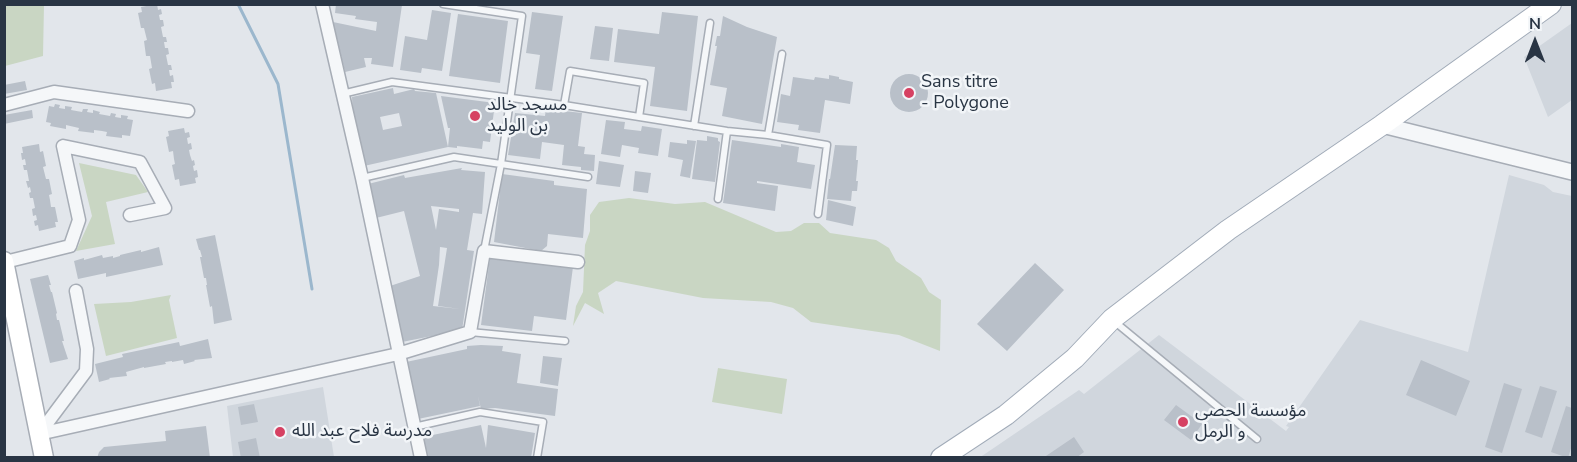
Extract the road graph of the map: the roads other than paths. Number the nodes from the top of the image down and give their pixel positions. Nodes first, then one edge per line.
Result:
1 (322, 4) edge
2 (443, 4) edge
3 (1551, 4) edge
4 (710, 23) dead end
5 (782, 54) dead end
6 (342, 95) junction
7 (510, 98) junction
8 (4, 105) edge
9 (564, 105) junction
10 (188, 111) dead end
11 (639, 117) junction
12 (1382, 125) junction
13 (694, 126) junction
14 (728, 131) junction
15 (768, 135) junction
16 (501, 164) junction
17 (1572, 172) edge
18 (588, 177) dead end
19 (362, 178) junction
20 (718, 199) dead end
21 (818, 214) dead end
22 (130, 215) dead end
23 (484, 251) junction
24 (5, 261) edge
25 (578, 262) dead end
26 (76, 291) dead end
27 (1112, 319) junction
28 (11, 330) edge
29 (471, 332) junction
30 (565, 341) dead end
31 (398, 354) junction
32 (414, 427) junction
33 (39, 434) junction
34 (1257, 439) dead end
35 (44, 458) edge
36 (421, 458) edge
37 (537, 458) edge
38 (940, 458) edge

1 - 6 street
2 - 7 lane
3 - 12 main road
4 - 13 lane
5 - 15 lane
6 - 7 lane
6 - 19 street
7 - 9 lane
7 - 16 lane
8 - 10 street
9 - 11 lane
9 - 11 lane
11 - 13 lane
12 - 17 street
12 - 27 main road
13 - 14 lane
14 - 15 lane
14 - 20 lane
15 - 21 lane
16 - 18 lane
16 - 19 lane
16 - 23 lane
19 - 31 street
22 - 24 street
23 - 25 street
23 - 29 street
24 - 28 main road
26 - 33 street
27 - 34 lane
27 - 38 main road
28 - 33 main road
29 - 30 lane
29 - 31 street
31 - 32 street
31 - 33 street
32 - 36 street
32 - 37 lane
33 - 35 main road

